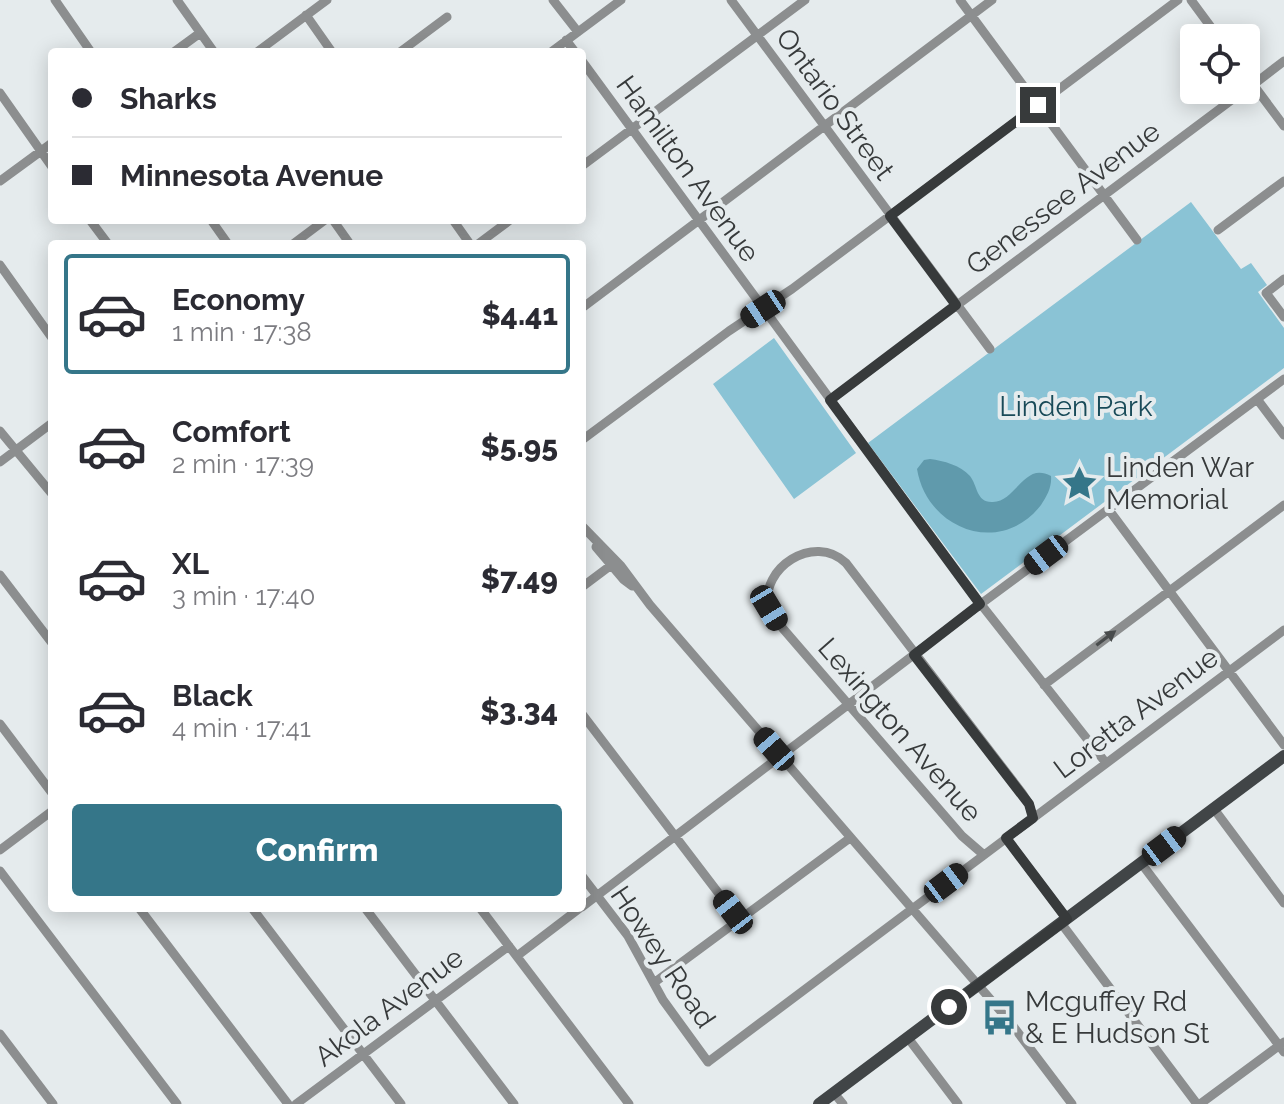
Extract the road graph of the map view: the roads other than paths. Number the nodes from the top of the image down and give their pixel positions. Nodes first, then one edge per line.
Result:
1 (55, 0) edge
2 (327, 0) edge
3 (553, 0) edge
4 (621, 0) edge
5 (731, 0) edge
6 (805, 0) edge
7 (960, 0) edge
8 (992, 0) edge
9 (1178, 0) edge
10 (1191, 0) edge
11 (179, 1) edge
12 (306, 15) junction
13 (972, 15) junction
14 (447, 17) dead end
15 (1209, 24) edge
16 (578, 32) junction
17 (200, 33) junction
18 (757, 36) junction
19 (566, 40) junction
20 (88, 48) edge
21 (179, 48) edge
22 (211, 48) edge
23 (262, 48) edge
24 (329, 48) edge
25 (405, 48) edge
26 (556, 48) edge
27 (572, 48) edge
28 (1284, 61) edge
29 (586, 67) edge
30 (1260, 79) edge
31 (0, 93) edge
32 (1260, 101) edge
33 (1226, 104) edge
34 (1038, 105) junction
35 (824, 126) junction
36 (1284, 126) edge
37 (632, 130) junction
38 (48, 146) edge
39 (41, 151) junction
40 (48, 161) edge
41 (586, 163) edge
42 (0, 181) edge
43 (1284, 181) edge
44 (1104, 195) junction
45 (890, 216) junction
46 (698, 219) junction
47 (320, 224) edge
48 (505, 224) edge
49 (1218, 230) dead end
50 (298, 240) edge
51 (483, 240) edge
52 (1137, 240) dead end
53 (0, 265) edge
54 (1284, 279) edge
55 (586, 305) edge
56 (956, 305) junction
57 (763, 309) junction
58 (1284, 317) edge
59 (48, 332) edge
60 (990, 349) dead end
61 (1284, 379) edge
62 (1257, 399) junction
63 (830, 400) junction
64 (48, 426) edge
65 (0, 431) edge
66 (1284, 435) edge
67 (586, 437) edge
68 (16, 450) junction
69 (0, 462) edge
70 (48, 489) edge
71 (1284, 505) edge
72 (1109, 510) junction
73 (586, 531) edge
74 (614, 563) junction
75 (0, 575) edge
76 (586, 584) edge
77 (1169, 591) junction
78 (980, 604) junction
79 (1284, 630) edge
80 (48, 638) edge
81 (914, 655) junction
82 (1229, 671) junction
83 (1044, 685) junction
84 (849, 705) junction
85 (586, 719) edge
86 (0, 724) edge
87 (1284, 745) edge
88 (1284, 756) edge
89 (780, 757) junction
90 (1106, 763) junction
91 (48, 788) edge
92 (1214, 809) junction
93 (48, 814) edge
94 (1033, 818) junction
95 (675, 837) junction
96 (850, 838) junction
97 (1006, 838) junction
98 (0, 850) edge
99 (984, 855) junction
100 (1141, 863) junction
101 (0, 871) edge
102 (586, 881) edge
103 (597, 895) junction
104 (586, 903) edge
105 (1284, 903) edge
106 (911, 910) junction
107 (142, 912) edge
108 (255, 912) edge
109 (368, 912) edge
110 (483, 912) edge
111 (574, 912) edge
112 (739, 920) junction
113 (1064, 921) junction
114 (509, 946) junction
115 (517, 956) junction
116 (655, 982) junction
117 (977, 986) junction
118 (436, 1000) junction
119 (0, 1036) edge
120 (908, 1038) junction
121 (1282, 1047) edge
122 (364, 1054) junction
123 (708, 1062) joint
124 (834, 1093) junction
125 (53, 1104) edge
126 (177, 1104) edge
127 (288, 1104) edge
128 (296, 1104) edge
129 (401, 1104) edge
130 (514, 1104) edge
131 (629, 1104) edge
132 (819, 1104) edge
133 (843, 1104) edge
134 (958, 1104) edge
135 (1072, 1104) edge
136 (1198, 1104) edge

1 - 20 street
2 - 12 street
3 - 16 street
4 - 16 street
5 - 18 street, Ontario Street
6 - 18 street
7 - 13 street
8 - 13 street
9 - 34 street
10 - 15 street
11 - 17 street
12 - 23 street
12 - 24 street
13 - 34 street
13 - 35 street
14 - 25 street
16 - 19 street
17 - 21 street
17 - 22 street
18 - 35 street, Ontario Street
18 - 37 street
19 - 26 street
19 - 27 street
28 - 30 street, Genessee Avenue
29 - 37 street, Hamilton Avenue
31 - 39 street
32 - 36 street
33 - 44 street, Genessee Avenue
34 - 44 street
34 - 45 street
35 - 45 street, Ontario Street
35 - 46 street
37 - 41 street
37 - 46 street, Hamilton Avenue
38 - 39 street
39 - 40 street
39 - 42 street
43 - 49 street
44 - 52 street
44 - 56 street, Genessee Avenue
45 - 56 street, Ontario Street
45 - 57 street
46 - 55 street
46 - 57 street, Hamilton Avenue
47 - 50 street
48 - 51 street
53 - 59 street
54 - 58 street
56 - 60 street, Ontario Street
56 - 63 street, Genessee Avenue
57 - 63 street, Hamilton Avenue
57 - 67 street
61 - 62 street
62 - 66 street
62 - 72 street
63 - 78 street, Hamilton Avenue
64 - 68 street
65 - 68 street
68 - 69 street
68 - 70 street
71 - 77 street
72 - 77 street
72 - 78 street
73 - 74 street
74 - 76 street
74 - 89 street
75 - 80 street
77 - 82 street
83 -> 77 street
78 - 81 street
78 - 83 street, Hamilton Avenue
79 - 82 street, Loretta Avenue
81 - 84 street
81 - 84 street, Lexington Avenue
81 - 94 street
82 - 87 street
82 - 90 street, Loretta Avenue
83 - 90 street, Hamilton Avenue
84 - 89 street
84 - 99 street, Lexington Avenue
85 - 95 street
86 - 91 street
88 - 92 main road
89 - 95 street
89 - 96 street
90 - 94 street, Loretta Avenue
92 - 100 main road
92 - 105 street
93 - 98 street
94 - 97 street, Loretta Avenue
95 - 103 street
95 - 112 street
96 - 106 street
96 - 112 street
97 - 99 street, Loretta Avenue
97 - 113 street, Lexington Avenue
99 - 106 street, Loretta Avenue
100 - 113 main road
100 - 121 street
101 - 126 street
102 - 103 street, Howey Road
103 - 104 street
103 - 116 street, Howey Road
106 - 117 street
106 - 123 street, Loretta Avenue
107 - 127 street
108 - 122 street
109 - 118 street
110 - 114 street
111 - 115 street
112 - 116 street
113 - 117 main road
113 - 136 street, Lexington Avenue
114 - 115 street
114 - 118 street, Akola Avenue
115 - 131 street
116 - 123 street, Howey Road
117 - 120 main road
117 - 135 street
118 - 122 street, Akola Avenue
118 - 130 street
119 - 125 street
120 - 124 main road
120 - 134 street
121 - 136 street
122 - 128 street, Akola Avenue
122 - 129 street
124 - 132 main road
124 - 133 street

